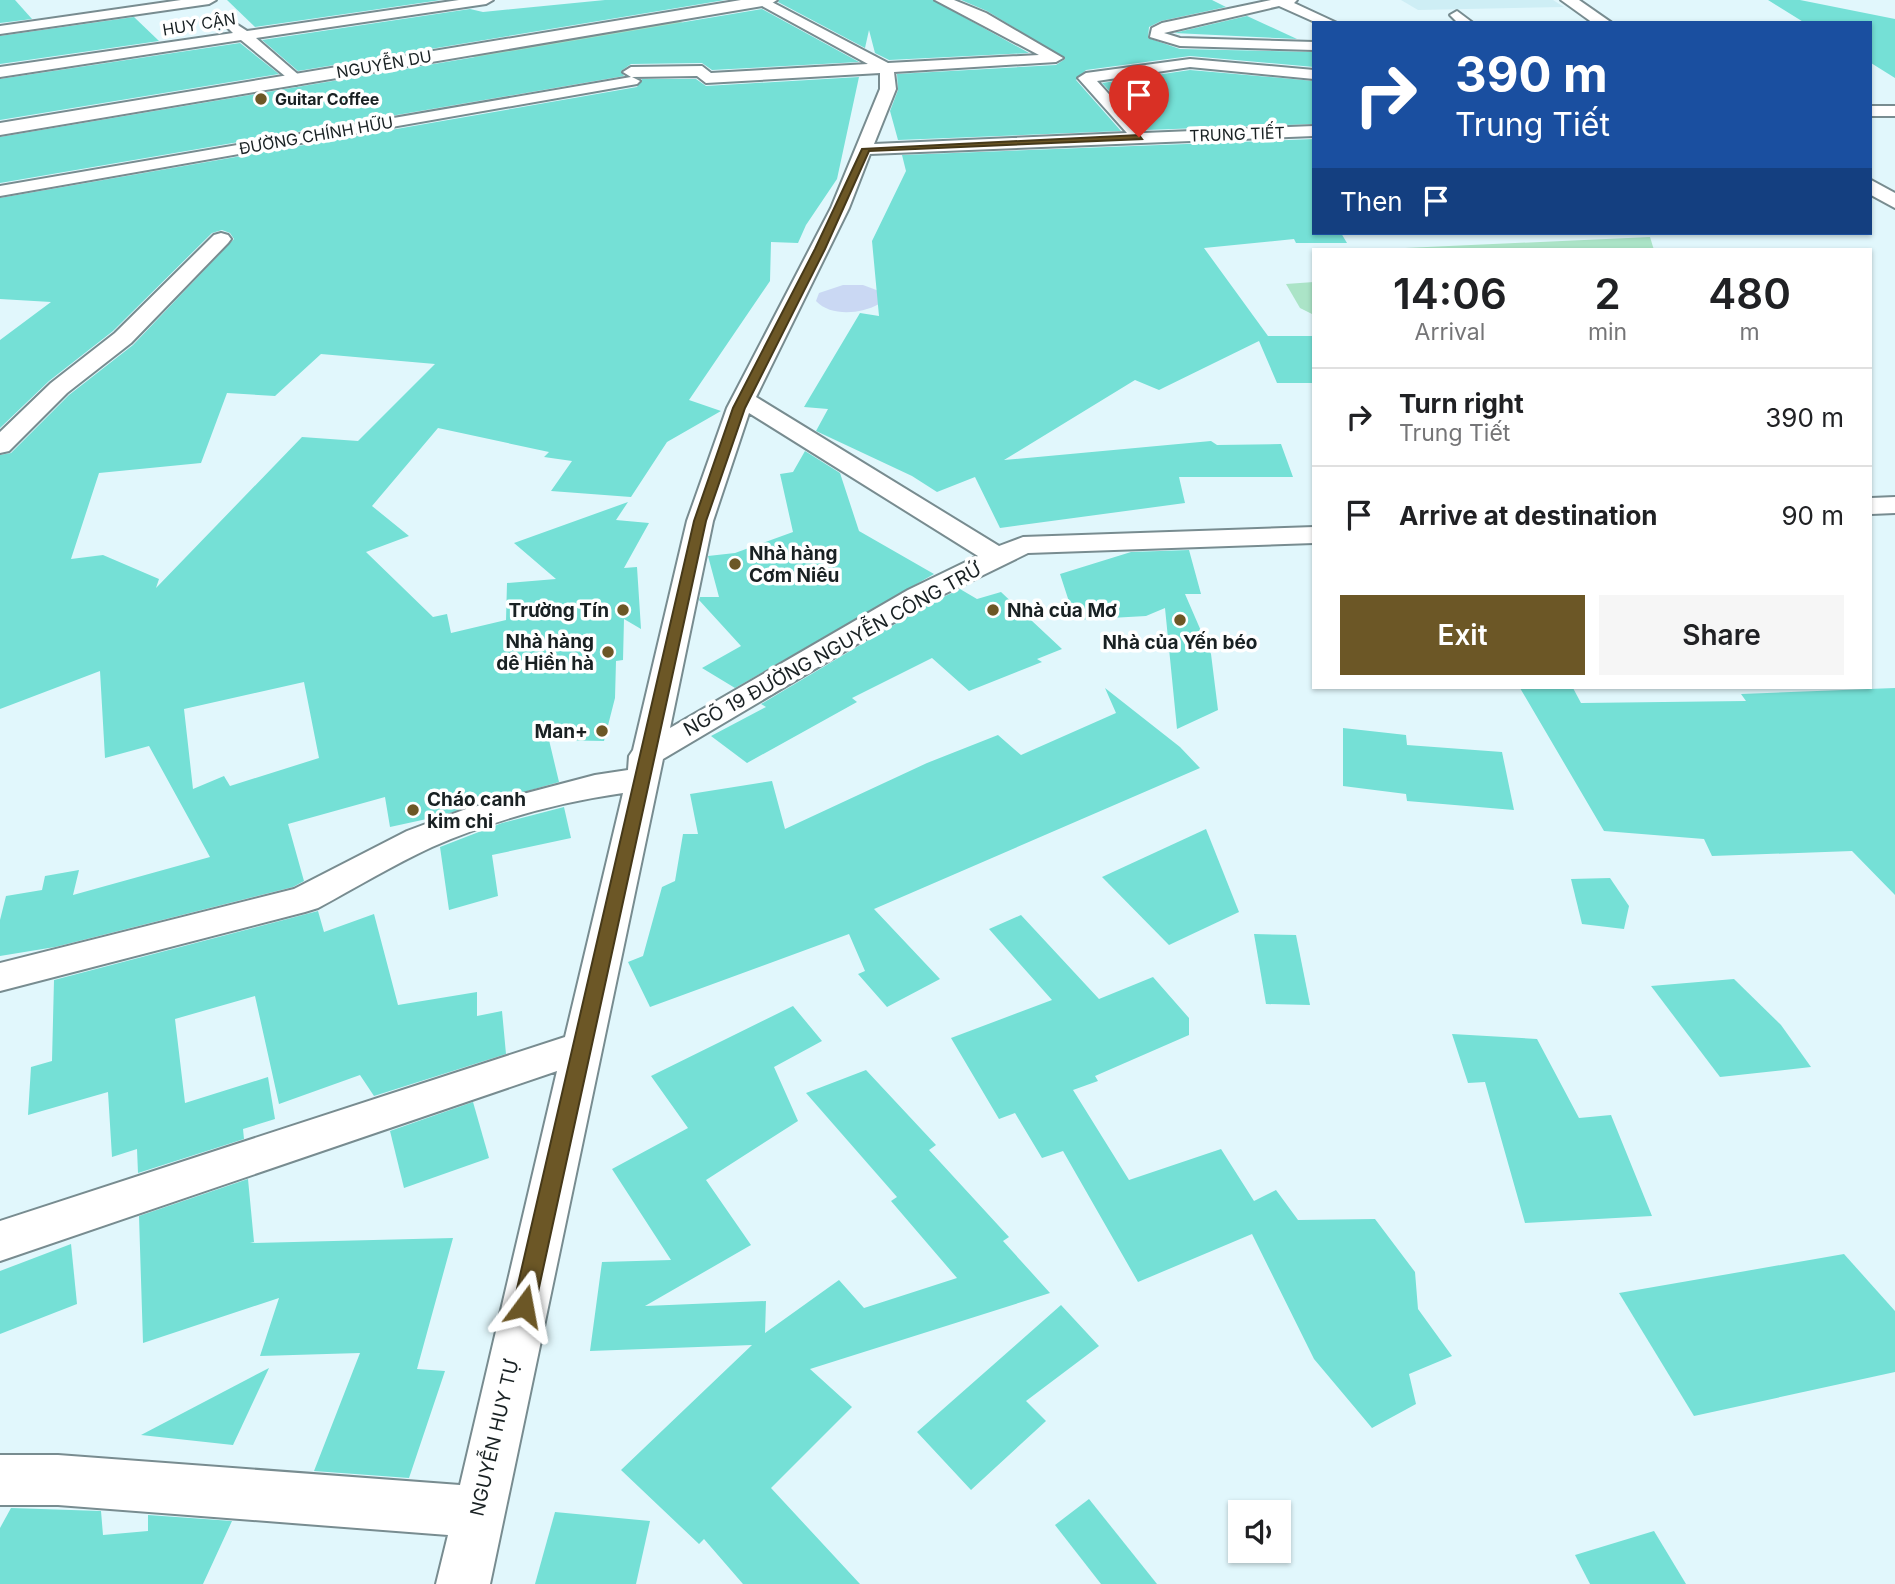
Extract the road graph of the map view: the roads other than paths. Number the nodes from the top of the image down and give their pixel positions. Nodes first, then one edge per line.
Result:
1 (486, 0) edge
2 (763, 0) edge
3 (942, 0) edge
4 (1569, 0) edge
5 (1277, 1) edge
6 (210, 6) edge
7 (1325, 21) edge
8 (1601, 21) edge
9 (0, 30) edge
10 (243, 35) junction
11 (1312, 46) edge
12 (884, 67) junction
13 (1071, 68) junction
14 (0, 72) edge
15 (1312, 74) edge
16 (296, 80) junction
17 (1872, 111) edge
18 (1895, 111) edge
19 (0, 129) edge
20 (1312, 131) edge
21 (1139, 137) junction
22 (866, 149) junction
23 (1872, 188) edge
24 (0, 191) edge
25 (1895, 202) edge
26 (221, 239) dead end
27 (745, 400) junction
28 (0, 446) edge
29 (1895, 505) edge
30 (1872, 506) edge
31 (1312, 534) edge
32 (996, 556) junction
33 (643, 767) junction
34 (0, 977) edge
35 (582, 1047) junction
36 (0, 1241) edge
37 (0, 1480) edge
38 (477, 1512) junction
39 (463, 1584) edge

1 - 10 street, HUY CẬN
2 - 12 street
2 - 16 main road, NGUYỄN DU
3 - 13 street
4 - 8 main road
5 - 7 street
5 - 11 street
6 - 9 street
6 - 10 street
10 - 14 street, HUY CẬN
10 - 16 street
12 - 13 street
12 - 22 street, NGUYỄN HUY TỰ
12 - 24 street, ĐƯỜNG CHÍNH HỮU
13 - 15 street
13 - 21 street
16 - 19 main road, NGUYỄN DU
17 - 18 street
20 - 21 street, TRUNG TIẾT
21 - 22 street, TRUNG TIẾT
22 - 27 street, NGUYỄN HUY TỰ
23 - 25 main road
26 - 28 street
27 - 32 street
27 - 33 street, NGUYỄN HUY TỰ
29 - 30 street
31 - 32 street, NGÕ 19 ĐƯỜNG NGUYỄN CÔNG TRỨ
32 - 33 street, NGÕ 19 ĐƯỜNG NGUYỄN CÔNG TRỨ
33 - 34 street
33 - 35 street, NGUYỄN HUY TỰ
35 - 36 street
35 - 38 street, NGUYỄN HUY TỰ
37 - 38 street
38 - 39 street, NGUYỄN HUY TỰ

